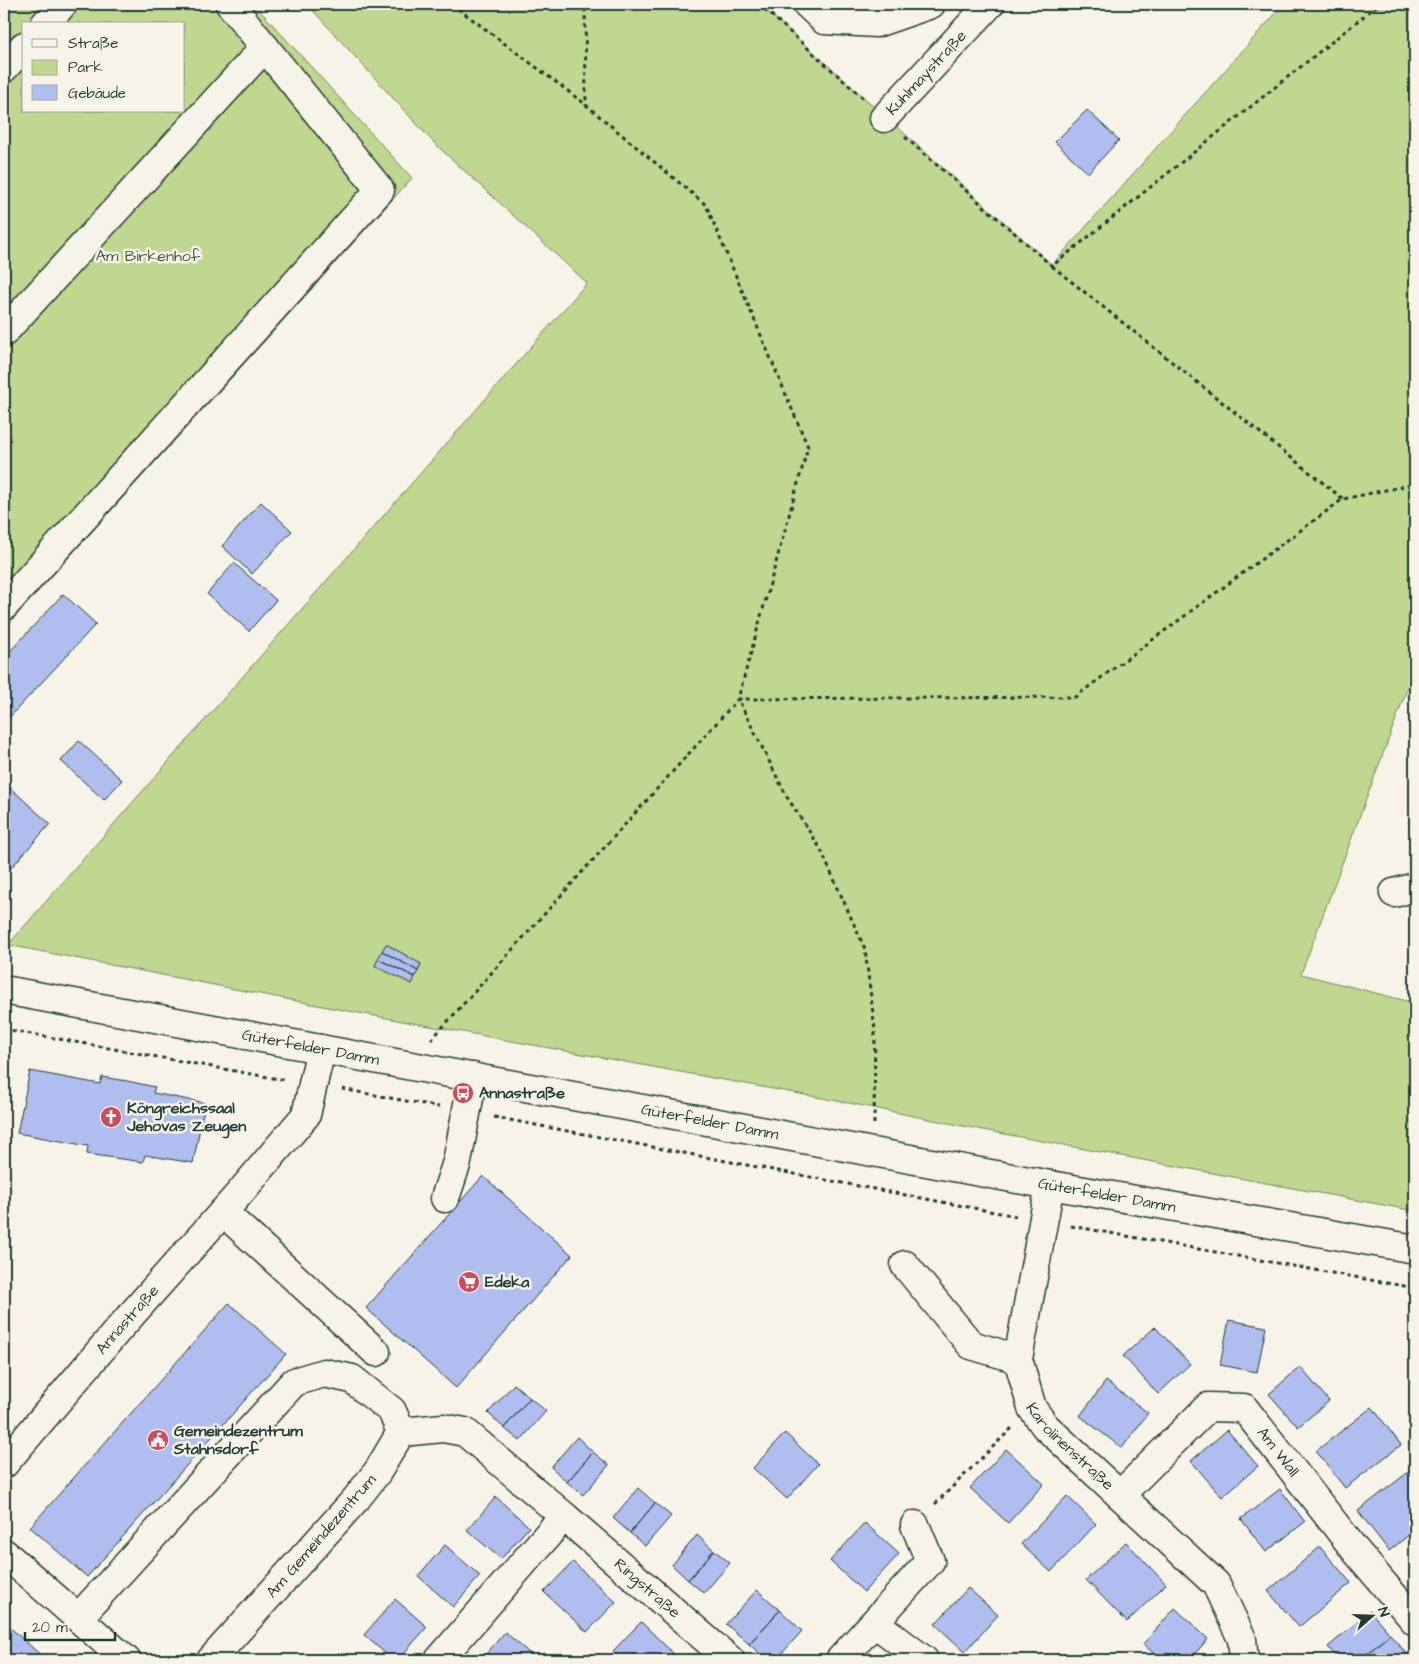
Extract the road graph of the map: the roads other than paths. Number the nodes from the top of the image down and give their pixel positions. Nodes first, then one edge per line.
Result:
1 (63, 4) edge
2 (230, 4) edge
3 (807, 4) edge
4 (931, 4) edge
5 (990, 4) edge
6 (46, 22) edge
7 (265, 47) junction
8 (22, 48) edge
9 (4, 68) edge
10 (884, 118) road end
11 (4, 332) edge
12 (4, 606) edge
13 (4, 990) edge
14 (321, 1048) junction
15 (473, 1077) junction
16 (1050, 1185) junction
17 (445, 1198) dead end
18 (223, 1212) junction
19 (1415, 1249) edge
20 (905, 1265) dead end
21 (376, 1352) dead end
22 (1018, 1359) junction
23 (401, 1432) junction
24 (4, 1464) edge
25 (1120, 1495) junction
26 (564, 1516) junction
27 (915, 1525) road end
28 (4, 1553) edge
29 (78, 1618) junction
30 (1415, 1621) edge
31 (875, 1623) junction
32 (126, 1660) edge
33 (211, 1660) edge
34 (439, 1660) edge
35 (730, 1660) edge
36 (840, 1660) edge
37 (924, 1660) edge
38 (1244, 1660) edge

1 - 6 street
2 - 7 street
3 - 4 street
5 - 10 street, Kuhlmaystraße
7 - 11 street
7 - 12 street
8 - 9 street
13 - 14 street, Güterfelder Damm
14 - 15 street, Güterfelder Damm
14 - 18 street, Annastraße
15 - 16 street, Güterfelder Damm
15 - 17 street
16 - 19 street, Güterfelder Damm
16 - 22 street, Karolinenstraße
18 - 21 street
18 - 24 street, Annastraße
20 - 22 street
22 - 25 street, Karolinenstraße
23 - 26 street, Ringstraße
23 - 29 street
23 - 33 street, Am Gemeindezentrum
25 - 30 street, Am Wall
25 - 38 street, Karolinenstraße
26 - 34 street
26 - 35 street, Ringstraße
27 - 31 street
28 - 29 street
29 - 32 street
31 - 36 street
31 - 37 street

